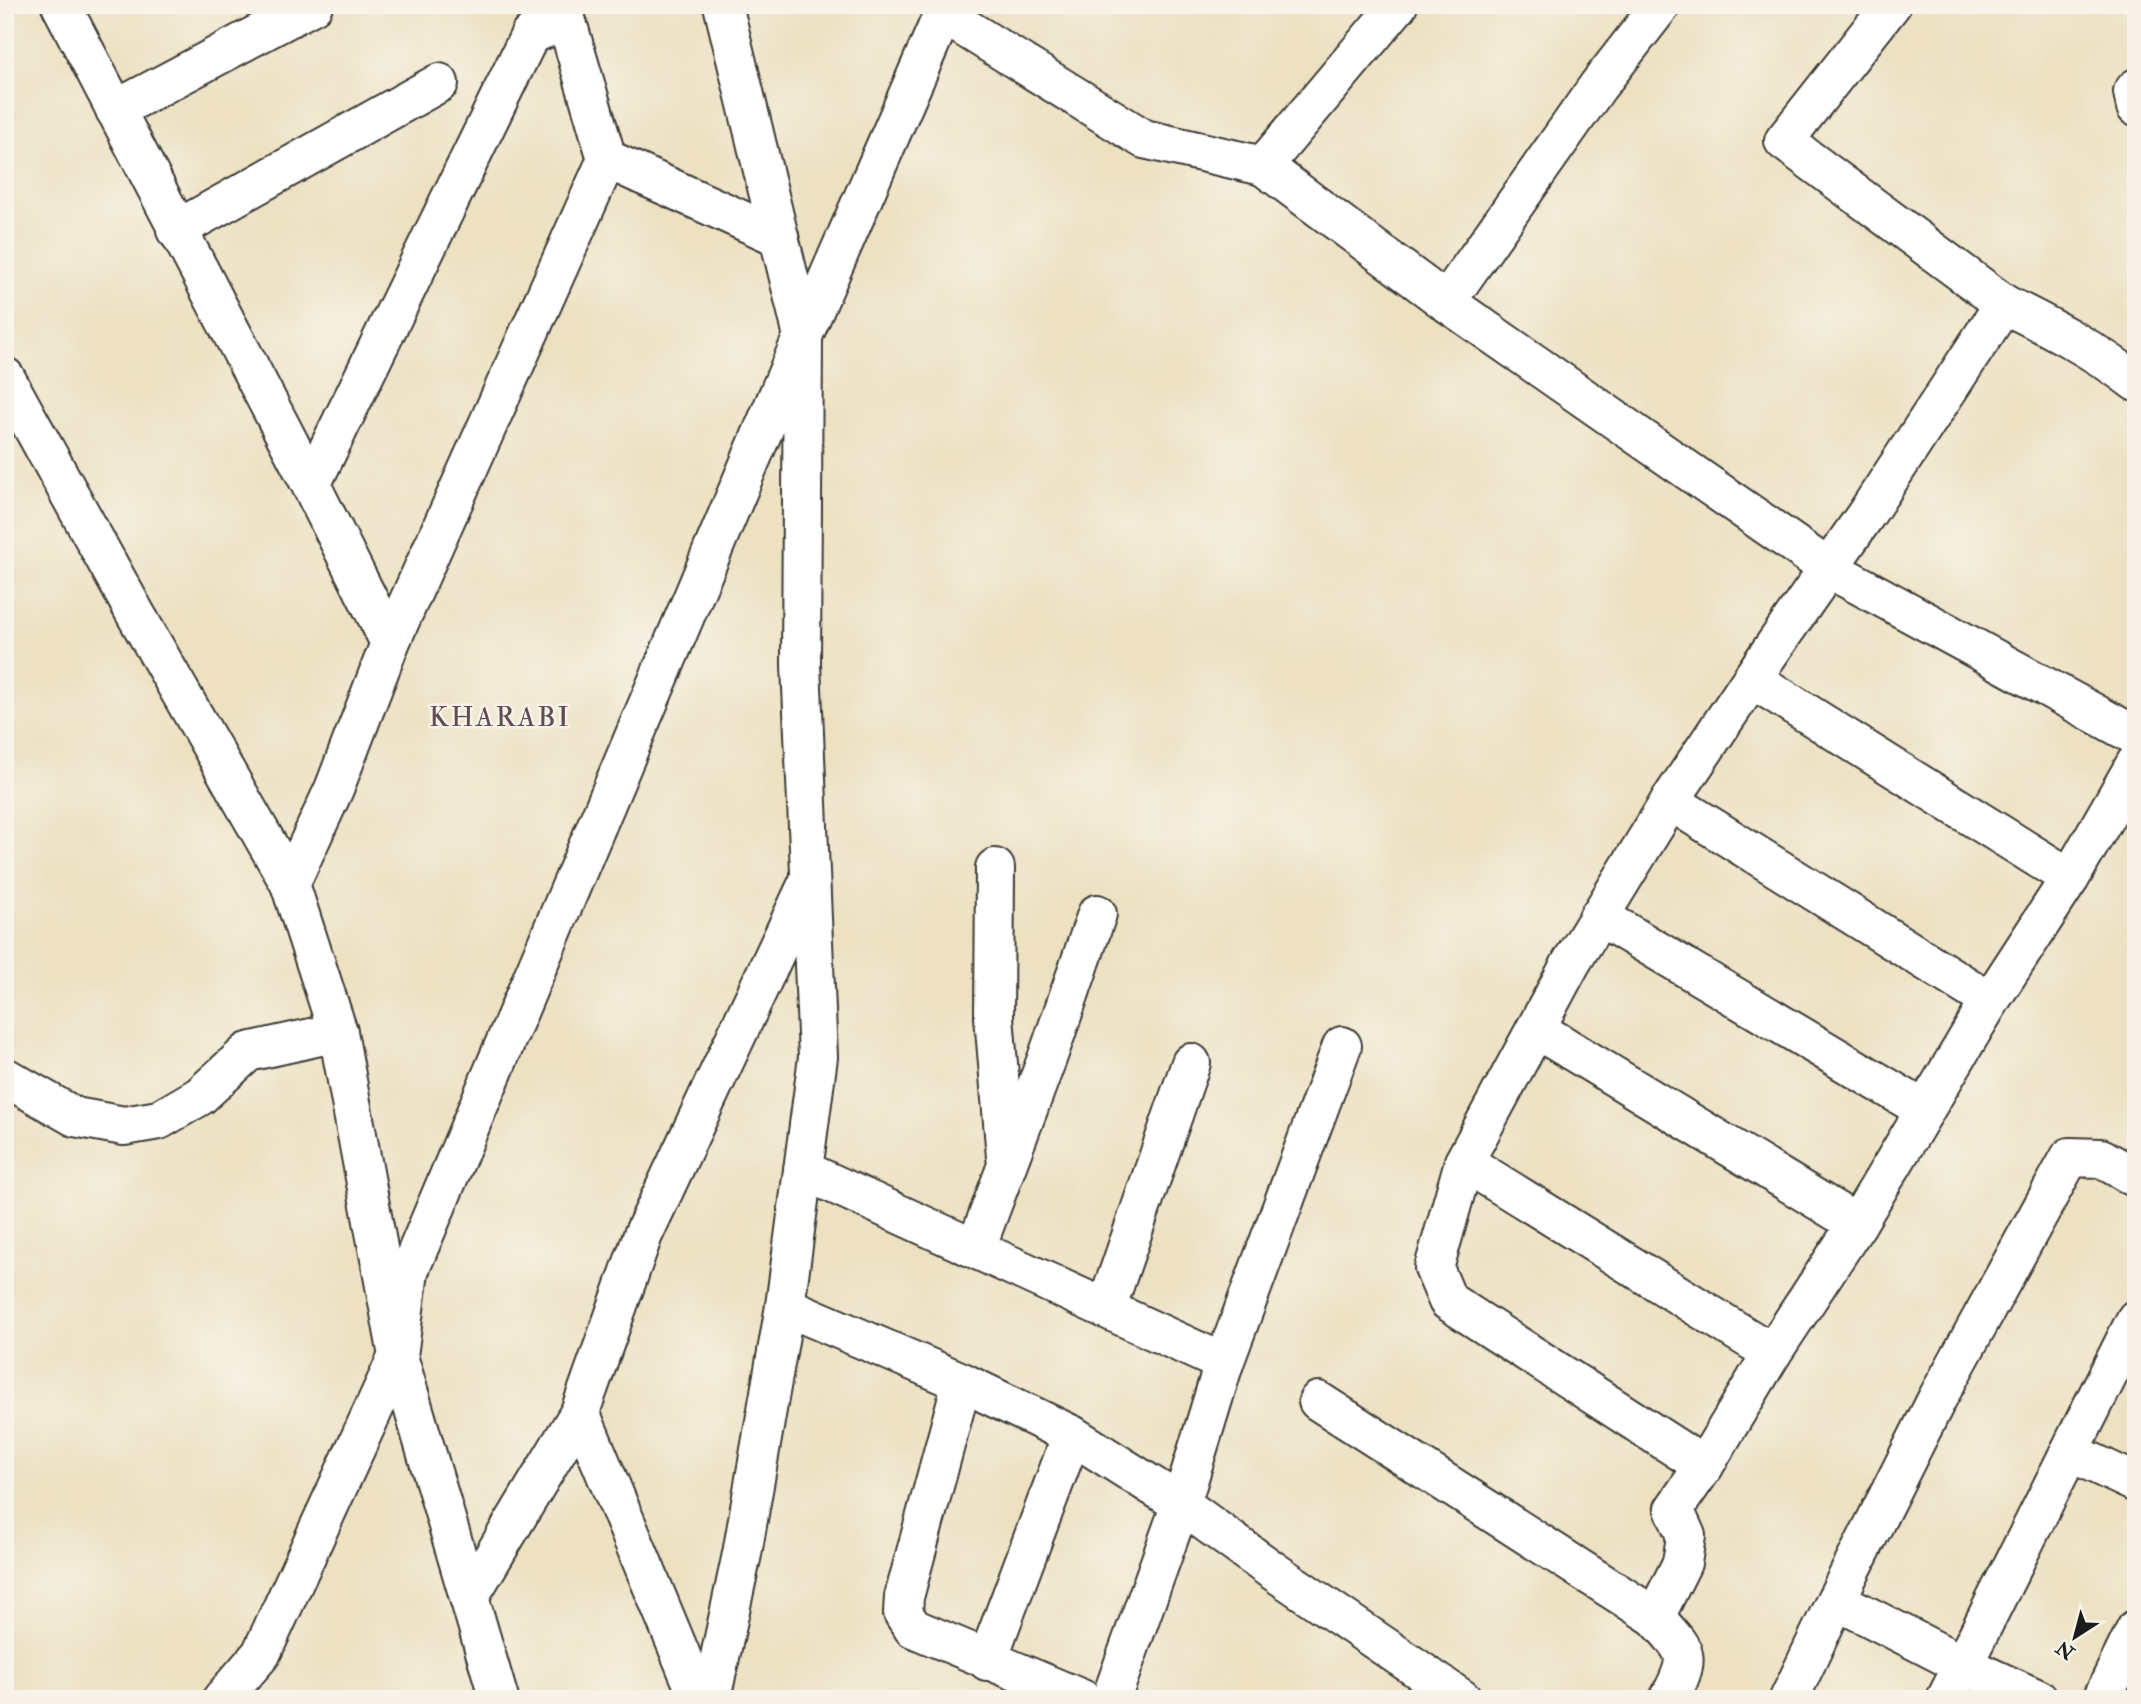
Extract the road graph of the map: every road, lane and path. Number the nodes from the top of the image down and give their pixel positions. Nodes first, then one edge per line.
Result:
1 (61, 5) edge
2 (313, 5) edge
3 (723, 5) edge
4 (1398, 5) edge
5 (1661, 5) edge
6 (1891, 5) edge
7 (945, 10) edge
8 (564, 13) edge
9 (439, 83) dead end
10 (2136, 88) edge
11 (2136, 107) edge
12 (115, 110) junction
13 (607, 159) junction
14 (1263, 166) junction
15 (176, 230) junction
16 (779, 237) junction
17 (1446, 302) junction
18 (2004, 304) junction
19 (803, 336) junction
20 (5, 377) edge
21 (2136, 382) edge
22 (311, 485) junction
23 (1828, 568) junction
24 (390, 643) junction
25 (1752, 678) junction
26 (2136, 736) edge
27 (2136, 763) edge
28 (1670, 802) junction
29 (995, 867) dead end
30 (810, 878) junction
31 (2070, 878) junction
32 (290, 884) junction
33 (1097, 914) dead end
34 (1599, 916) junction
35 (1990, 1001) junction
36 (1536, 1029) junction
37 (338, 1032) junction
38 (1342, 1046) dead end
39 (1191, 1063) dead end
40 (5, 1077) edge
41 (1925, 1110) junction
42 (1464, 1162) junction
43 (1007, 1163) junction
44 (803, 1170) junction
45 (2136, 1178) edge
46 (1857, 1224) junction
47 (976, 1248) junction
48 (785, 1306) junction
49 (1106, 1308) junction
50 (2136, 1319) edge
51 (1772, 1353) junction
52 (398, 1356) junction
53 (1224, 1363) junction
54 (962, 1382) junction
55 (1318, 1401) dead end
56 (580, 1412) junction
57 (1072, 1435) junction
58 (2070, 1452) junction
59 (1704, 1466) junction
60 (2136, 1483) edge
61 (1181, 1504) junction
62 (469, 1597) junction
63 (1836, 1600) junction
64 (1655, 1617) junction
65 (2136, 1629) edge
66 (987, 1661) junction
67 (1963, 1665) junction
68 (222, 1699) edge
69 (499, 1699) edge
70 (699, 1699) edge
71 (711, 1699) edge
72 (1082, 1699) edge
73 (1111, 1699) edge
74 (1462, 1699) edge
75 (1668, 1699) edge
76 (1789, 1699) edge
77 (1946, 1699) edge
78 (2038, 1699) edge
79 (2102, 1699) edge

1 - 12 street
2 - 12 street
3 - 16 street
4 - 14 street
5 - 17 street
6 - 18 street
7 - 14 street
7 - 19 street
8 - 13 street
8 - 22 street
9 - 15 street
10 - 11 street
12 - 15 street
13 - 16 street
13 - 24 street
14 - 17 street
15 - 22 street
16 - 19 street
17 - 23 street
18 - 21 street
18 - 23 street
19 - 30 street
19 - 52 street
20 - 32 street
22 - 24 street
23 - 25 street
23 - 26 street
24 - 32 street
25 - 28 street
25 - 31 street
27 - 31 street
28 - 34 street
28 - 35 street
29 - 43 street
30 - 44 street
30 - 56 street
31 - 35 street
32 - 37 street
33 - 43 street
34 - 36 street
34 - 41 street
35 - 41 street
36 - 42 street
36 - 46 street
37 - 40 street
37 - 52 street
38 - 53 street
39 - 49 street
41 - 46 street
42 - 51 street
42 - 59 street
43 - 47 street
44 - 47 street
44 - 48 street
45 - 63 street
46 - 51 street
47 - 49 street
48 - 54 street
48 - 71 street
49 - 53 street
50 - 58 street
51 - 59 street
52 - 62 street
52 - 68 street
53 - 61 street
54 - 57 street
54 - 66 street
55 - 64 street
56 - 62 street
56 - 70 street
57 - 61 street
57 - 66 street
58 - 60 street
58 - 67 street
59 - 64 street
61 - 73 street
61 - 74 street
62 - 69 street
63 - 67 street
63 - 76 street
64 - 75 street
65 - 79 street
66 - 72 street
67 - 77 street
67 - 78 street

